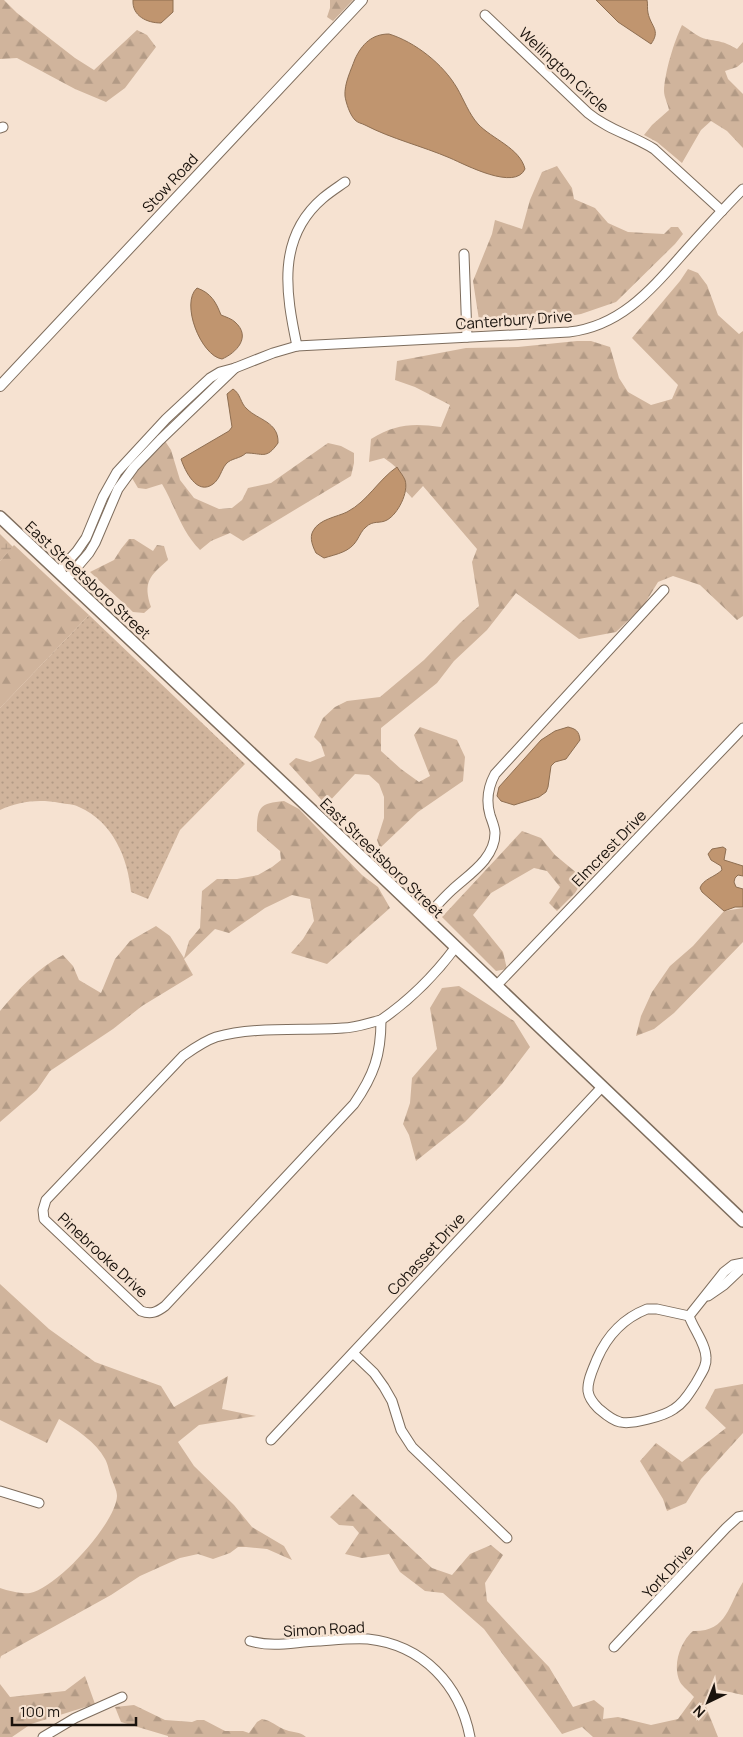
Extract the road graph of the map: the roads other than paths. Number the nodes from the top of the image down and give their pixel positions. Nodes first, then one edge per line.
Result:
1 (362, 0) edge
2 (485, 15) dead end
3 (345, 182) dead end
4 (743, 189) edge
5 (722, 211) junction
6 (464, 254) dead end
7 (467, 337) junction
8 (297, 346) junction
9 (235, 368) junction
10 (0, 386) edge
11 (191, 395) junction
12 (198, 403) junction
13 (159, 427) junction
14 (166, 434) junction
15 (127, 469) junction
16 (0, 517) edge
17 (62, 576) junction
18 (664, 590) dead end
19 (743, 728) edge
20 (425, 918) junction
21 (455, 948) junction
22 (496, 986) junction
23 (381, 1020) junction
24 (602, 1087) junction
25 (743, 1221) edge
26 (743, 1263) edge
27 (743, 1267) edge
28 (706, 1297) junction
29 (689, 1316) junction
30 (353, 1353) junction
31 (271, 1440) dead end
32 (0, 1491) edge
33 (39, 1503) dead end
34 (743, 1516) edge
35 (507, 1538) dead end
36 (250, 1641) dead end
37 (614, 1647) dead end
38 (122, 1697) dead end
39 (43, 1737) edge
40 (470, 1737) edge

1 - 10 street, Stow Road
2 - 5 street, Wellington Circle
3 - 8 street
4 - 5 street, Canterbury Drive
5 - 7 street, Canterbury Drive
6 - 7 street
7 - 8 street, Canterbury Drive
8 - 9 street, Canterbury Drive
9 - 11 street, Canterbury Drive
9 - 12 street, Canterbury Drive
11 - 12 street
11 - 13 street, Canterbury Drive
12 - 14 street, Canterbury Drive
13 - 14 street
13 - 15 street, Canterbury Drive
14 - 15 street, Canterbury Drive
15 - 17 street, Canterbury Drive
16 - 17 main road, East Streetsboro Street
17 - 20 main road, East Streetsboro Street
18 - 20 street
19 - 22 street, Elmcrest Drive
20 - 21 main road, East Streetsboro Street
21 - 22 main road, East Streetsboro Street
21 - 23 street, Pinebrooke Drive
22 - 24 main road, East Streetsboro Street
23 - 23 street, Pinebrooke Drive
24 - 25 main road, East Streetsboro Street
24 - 30 street, Cohasset Drive
26 - 28 street
27 - 28 street
28 - 29 street
29 - 29 street
30 - 31 street, Cohasset Drive
30 - 35 street
32 - 33 street
34 - 37 street, York Drive
36 - 40 street, Simon Road
38 - 39 street

